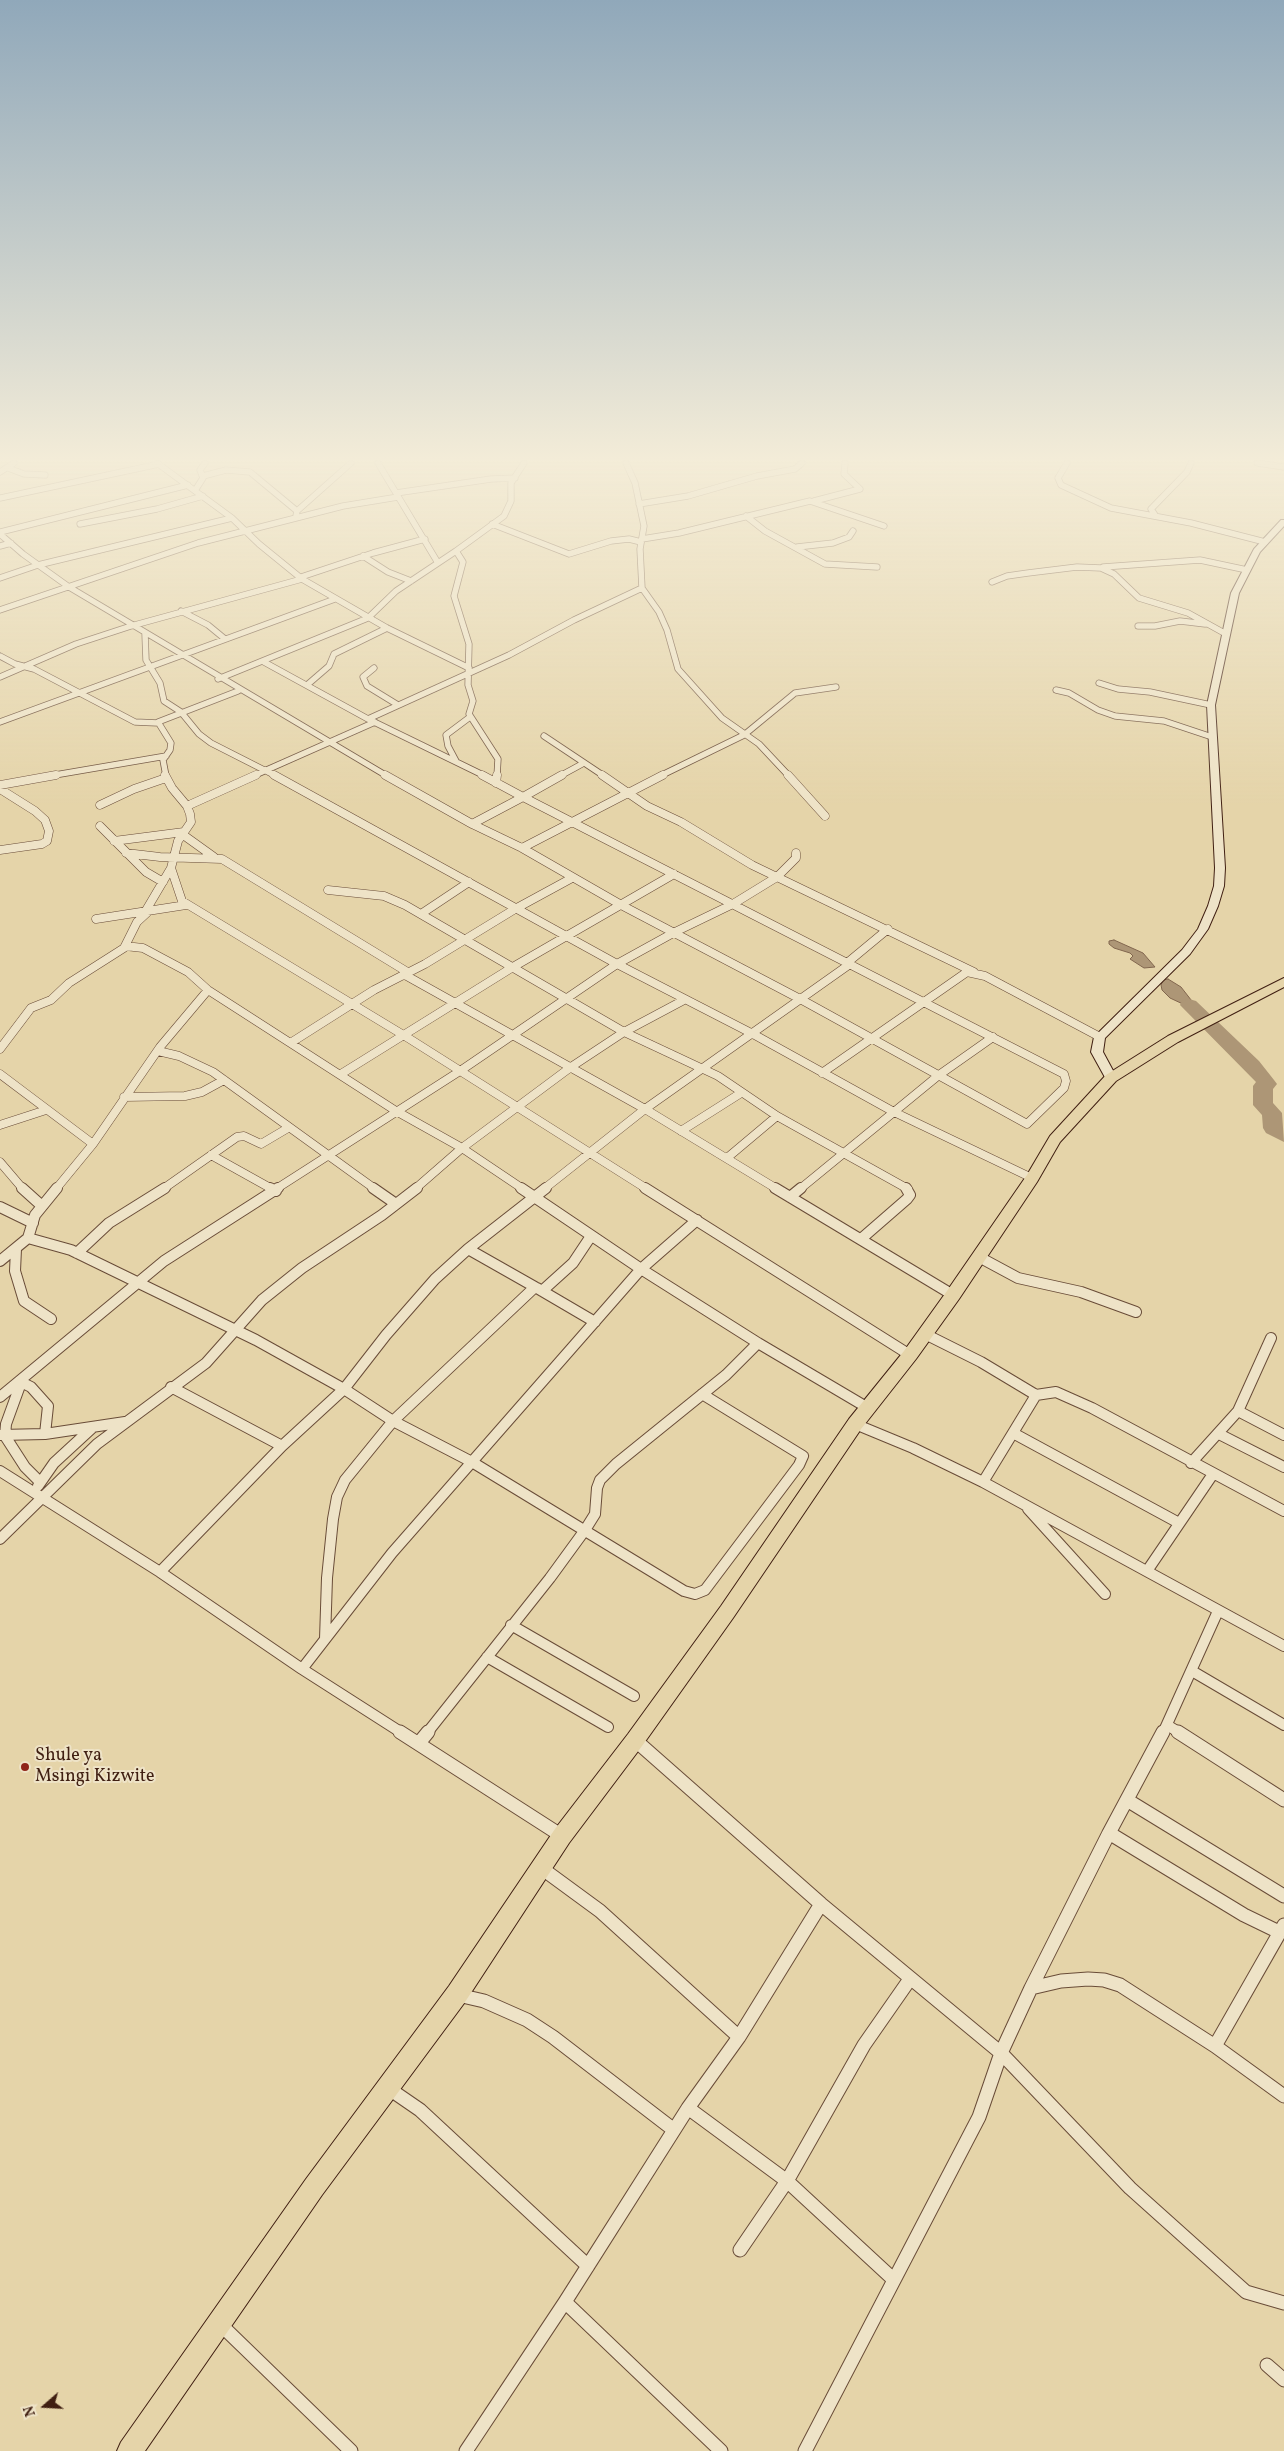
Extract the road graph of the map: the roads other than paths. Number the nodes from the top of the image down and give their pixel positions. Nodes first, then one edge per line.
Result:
1 (55, 577) edge
2 (97, 577) edge
3 (402, 577) edge
4 (417, 577) edge
5 (459, 577) edge
6 (641, 577) edge
7 (1004, 577) edge
8 (1118, 577) edge
9 (1243, 577) edge
10 (301, 578) joint
11 (411, 581) junction
12 (992, 582) dead end
13 (69, 587) junction
14 (642, 588) junction
15 (335, 599) junction
16 (0, 610) edge
17 (181, 611) junction
18 (368, 618) junction
19 (1208, 624) junction
20 (131, 626) junction
21 (1138, 626) dead end
22 (387, 628) junction
23 (145, 634) junction
24 (1226, 634) junction
25 (225, 639) junction
26 (180, 655) junction
27 (0, 656) edge
28 (264, 662) junction
29 (25, 666) junction
30 (148, 667) junction
31 (374, 668) dead end
32 (469, 671) junction
33 (0, 677) edge
34 (218, 679) junction
35 (1099, 683) dead end
36 (308, 685) junction
37 (836, 687) dead end
38 (1056, 690) dead end
39 (238, 691) junction
40 (78, 693) junction
41 (398, 705) junction
42 (1211, 705) junction
43 (181, 712) junction
44 (470, 717) junction
45 (372, 721) junction
46 (0, 722) edge
47 (158, 723) junction
48 (744, 735) junction
49 (544, 736) dead end
50 (1212, 737) junction
51 (328, 743) junction
52 (166, 756) junction
53 (456, 761) junction
54 (582, 764) junction
55 (266, 772) junction
56 (166, 778) junction
57 (496, 782) junction
58 (0, 787) edge
59 (627, 793) junction
60 (523, 797) junction
61 (100, 805) dead end
62 (187, 806) junction
63 (825, 816) dead end
64 (572, 821) junction
65 (472, 824) junction
66 (100, 826) dead end
67 (183, 833) junction
68 (114, 841) junction
69 (522, 848) junction
70 (0, 850) edge
71 (126, 853) junction
72 (796, 853) dead end
73 (175, 857) junction
74 (214, 857) junction
75 (171, 868) junction
76 (674, 874) junction
77 (776, 877) junction
78 (572, 878) junction
79 (163, 882) junction
80 (469, 882) junction
81 (328, 890) dead end
82 (733, 904) junction
83 (186, 905) junction
84 (623, 906) junction
85 (515, 909) junction
86 (147, 912) junction
87 (421, 914) junction
88 (113, 916) junction
89 (96, 918) dead end
90 (888, 929) junction
91 (133, 931) junction
92 (675, 932) junction
93 (565, 936) junction
94 (466, 939) junction
95 (125, 946) junction
96 (138, 947) junction
97 (848, 963) junction
98 (616, 964) junction
99 (512, 967) junction
100 (974, 972) junction
101 (407, 974) junction
102 (1284, 982) edge
103 (208, 990) junction
104 (568, 999) junction
105 (684, 1000) junction
106 (802, 1000) junction
107 (922, 1002) junction
108 (353, 1004) junction
109 (456, 1004) junction
110 (624, 1032) junction
111 (753, 1034) junction
112 (405, 1036) junction
113 (514, 1036) junction
114 (993, 1037) junction
115 (1100, 1037) junction
116 (873, 1039) junction
117 (292, 1042) junction
118 (0, 1048) edge
119 (158, 1051) junction
120 (571, 1066) junction
121 (703, 1070) junction
122 (460, 1071) junction
123 (822, 1073) junction
124 (0, 1074) edge
125 (341, 1074) junction
126 (939, 1074) junction
127 (1111, 1078) junction
128 (224, 1080) junction
129 (741, 1093) junction
130 (124, 1097) junction
131 (517, 1106) junction
132 (645, 1109) junction
133 (46, 1110) junction
134 (396, 1111) junction
135 (894, 1112) junction
136 (777, 1116) junction
137 (0, 1125) edge
138 (288, 1128) junction
139 (681, 1131) junction
140 (93, 1144) junction
141 (462, 1148) junction
142 (590, 1153) junction
143 (841, 1153) junction
144 (211, 1155) junction
145 (328, 1156) junction
146 (727, 1158) junction
147 (0, 1162) edge
148 (1032, 1178) junction
149 (276, 1191) junction
150 (532, 1197) junction
151 (790, 1197) junction
152 (396, 1204) junction
153 (42, 1206) junction
154 (0, 1207) edge
155 (697, 1220) junction
156 (33, 1223) junction
157 (591, 1236) junction
158 (28, 1238) junction
159 (860, 1239) junction
160 (16, 1249) junction
161 (468, 1249) junction
162 (77, 1253) junction
163 (979, 1258) junction
164 (0, 1261) edge
165 (641, 1269) junction
166 (136, 1283) junction
167 (538, 1289) junction
168 (953, 1295) junction
169 (1136, 1312) dead end
170 (51, 1319) dead end
171 (594, 1322) junction
172 (235, 1330) junction
173 (924, 1334) junction
174 (1271, 1338) dead end
175 (758, 1343) junction
176 (910, 1355) junction
177 (22, 1380) junction
178 (172, 1387) junction
179 (344, 1389) junction
180 (702, 1394) junction
181 (1036, 1395) junction
182 (0, 1397) edge
183 (868, 1408) junction
184 (1238, 1411) junction
185 (127, 1421) junction
186 (393, 1421) junction
187 (855, 1424) junction
188 (92, 1428) junction
189 (1013, 1433) junction
190 (45, 1434) junction
191 (1219, 1434) junction
192 (3, 1435) edge
193 (1284, 1435) edge
194 (282, 1446) junction
195 (472, 1462) junction
196 (1191, 1463) junction
197 (1284, 1467) edge
198 (0, 1471) edge
199 (1213, 1474) junction
200 (40, 1482) junction
201 (983, 1482) junction
202 (38, 1495) junction
203 (1023, 1504) junction
204 (1284, 1510) edge
205 (1179, 1524) junction
206 (584, 1530) junction
207 (0, 1539) edge
208 (1147, 1571) junction
209 (160, 1572) junction
210 (1106, 1594) dead end
211 (1218, 1612) junction
212 (511, 1625) junction
213 (325, 1639) junction
214 (1284, 1646) edge
215 (487, 1657) junction
216 (302, 1668) junction
217 (1192, 1670) junction
218 (634, 1696) dead end
219 (1168, 1725) junction
220 (1284, 1725) edge
221 (608, 1727) dead end
222 (635, 1740) junction
223 (419, 1743) junction
224 (1128, 1800) junction
225 (1284, 1800) edge
226 (1109, 1833) junction
227 (562, 1836) junction
228 (540, 1866) junction
229 (1284, 1896) edge
230 (821, 1904) junction
231 (1282, 1929) edge
232 (910, 1979) junction
233 (1032, 1988) junction
234 (457, 1994) junction
235 (739, 2037) junction
236 (1216, 2046) junction
237 (1001, 2053) junction
238 (388, 2088) junction
239 (1284, 2096) edge
240 (688, 2108) junction
241 (674, 2130) junction
242 (787, 2181) junction
243 (740, 2250) dead end
244 (588, 2266) junction
245 (893, 2279) junction
246 (565, 2302) junction
247 (1284, 2303) edge
248 (220, 2324) junction
249 (1267, 2365) dead end
250 (1284, 2380) edge
251 (130, 2451) edge
252 (351, 2451) edge
253 (466, 2451) edge
254 (721, 2451) edge
255 (805, 2451) edge

1 - 13 street
2 - 13 street
3 - 11 street
4 - 11 street
5 - 32 street
6 - 14 street
7 - 12 street
8 - 19 street
9 - 24 main road
10 - 15 street
10 - 17 street
11 - 18 street
13 - 16 street
13 - 20 street
14 - 32 street
14 - 48 street
15 - 18 street
15 - 25 street
17 - 20 street
17 - 25 street
18 - 22 street
18 - 28 street
19 - 21 street
19 - 24 street
20 - 23 street
20 - 29 street
22 - 32 street
22 - 36 street
23 - 26 street
23 - 30 street
24 - 42 main road
25 - 26 street
26 - 30 street
26 - 34 street
27 - 29 street
28 - 34 street
28 - 36 street
29 - 33 street
29 - 40 street
30 - 40 street
30 - 43 street
31 - 41 street
32 - 41 street
32 - 44 street
34 - 39 street
35 - 42 street
36 - 45 street
37 - 48 street
38 - 50 street
39 - 43 street
39 - 51 street
40 - 46 street
40 - 47 street
41 - 45 street
42 - 50 main road
43 - 47 street
43 - 55 street
44 - 53 street
44 - 57 street
45 - 51 street
45 - 53 street
47 - 52 street
48 - 59 street
48 - 63 street
49 - 54 street
50 - 115 main road
51 - 55 street
51 - 65 street
52 - 56 street
52 - 58 street
53 - 57 street
54 - 59 street
54 - 60 street
55 - 62 street
55 - 80 street
56 - 61 street
56 - 62 street
57 - 60 street
58 - 70 street
59 - 64 street
59 - 77 street
60 - 64 street
60 - 65 street
62 - 67 street
64 - 69 street
64 - 76 street
65 - 69 street
66 - 68 street
67 - 68 street
67 - 73 street
67 - 74 street
68 - 71 street
69 - 78 street
71 - 73 street
71 - 79 street
72 - 77 street
73 - 74 street
73 - 75 street
74 - 101 street
75 - 79 street
75 - 83 street
76 - 82 street
76 - 84 street
77 - 82 street
77 - 90 street
78 - 84 street
78 - 85 street
79 - 86 street
80 - 85 street
80 - 87 street
81 - 87 street
82 - 92 street
82 - 97 street
83 - 86 street
83 - 108 street
84 - 92 street
84 - 93 street
85 - 93 street
85 - 94 street
86 - 88 street
86 - 91 street
87 - 94 street
88 - 89 street
88 - 91 street
90 - 97 street
90 - 100 street
91 - 95 street
91 - 96 street
92 - 98 street
92 - 106 street
93 - 98 street
93 - 99 street
94 - 99 street
94 - 101 street
95 - 96 street
95 - 118 street
96 - 103 street
97 - 106 street
97 - 107 street
98 - 104 street
98 - 105 street
99 - 104 street
99 - 109 street
100 - 107 street
100 - 115 street
101 - 108 street
101 - 109 street
102 - 127 highway
103 - 117 street
103 - 119 street
104 - 110 street
104 - 113 street
105 - 110 street
105 - 111 street
106 - 111 street
106 - 116 street
107 - 114 street
107 - 116 street
108 - 112 street
108 - 117 street
109 - 112 street
109 - 113 street
110 - 120 street
110 - 121 street
111 - 121 street
111 - 123 street
112 - 122 street
112 - 125 street
113 - 120 street
113 - 122 street
114 - 126 street
114 - 126 street
115 - 127 main road
116 - 123 street
116 - 126 street
117 - 125 street
119 - 128 street
119 - 130 street
120 - 131 street
120 - 132 street
121 - 129 street
121 - 132 street
122 - 131 street
122 - 134 street
123 - 135 street
124 - 133 street
125 - 134 street
126 - 135 street
127 - 148 highway
128 - 130 street
128 - 138 street
129 - 136 street
129 - 139 street
130 - 140 street
131 - 141 street
131 - 142 street
132 - 139 street
132 - 142 street
133 - 137 street
133 - 140 street
134 - 141 street
134 - 145 street
135 - 143 street
135 - 148 street
136 - 143 street
136 - 146 street
138 - 144 street
138 - 145 street
139 - 146 street
140 - 153 street
141 - 150 street
141 - 152 street
142 - 150 street
142 - 155 street
143 - 151 street
143 - 159 street
144 - 149 street
144 - 162 street
145 - 149 street
145 - 152 street
146 - 151 street
147 - 153 street
148 - 163 highway
149 - 166 street
150 - 157 street
150 - 161 street
151 - 159 street
152 - 172 street
153 - 156 street
154 - 156 street
155 - 165 street
155 - 176 street
156 - 158 street
157 - 165 street
157 - 167 street
158 - 160 street
158 - 162 street
159 - 168 street
160 - 164 street
160 - 170 street
161 - 167 street
161 - 179 street
162 - 166 street
163 - 168 highway
163 - 169 street
165 - 171 street
165 - 175 street
166 - 172 street
166 - 177 street
167 - 171 street
167 - 186 street
168 - 173 highway
171 - 195 street
172 - 178 street
172 - 179 street
173 - 176 highway
173 - 181 street
174 - 184 street
175 - 180 street
175 - 183 street
176 - 183 highway
177 - 182 street
177 - 190 street
177 - 192 street
178 - 185 street
178 - 194 street
179 - 186 street
179 - 194 street
180 - 206 street
180 - 206 street
181 - 189 street
181 - 196 street
183 - 187 highway
184 - 191 street
184 - 193 street
185 - 188 street
185 - 202 street
186 - 195 street
186 - 213 street
187 - 201 street
187 - 222 highway
188 - 190 street
188 - 200 street
189 - 201 street
189 - 205 street
190 - 192 street
191 - 196 street
191 - 197 street
192 - 200 street
194 - 209 street
195 - 206 street
195 - 213 street
196 - 199 street
198 - 202 street
199 - 204 street
199 - 205 street
200 - 202 street
201 - 203 street
202 - 207 street
202 - 209 street
203 - 208 street
203 - 210 street
205 - 208 street
206 - 212 street
208 - 211 street
209 - 216 street
211 - 214 street
211 - 217 street
212 - 215 street
212 - 218 street
213 - 216 street
215 - 221 street
215 - 223 street
216 - 223 street
217 - 219 street
217 - 220 street
219 - 224 street
219 - 225 street
222 - 227 highway
222 - 230 street
223 - 227 street
224 - 226 street
224 - 229 street
226 - 231 street
226 - 233 street
227 - 228 highway
228 - 234 highway
228 - 235 street
230 - 232 street
230 - 235 street
231 - 236 street
232 - 237 street
232 - 242 street
233 - 236 street
233 - 237 street
234 - 238 highway
234 - 241 street
235 - 240 street
236 - 239 street
237 - 245 street
237 - 247 street
238 - 244 street
238 - 248 highway
240 - 241 street
240 - 242 street
241 - 244 street
242 - 243 street
242 - 245 street
244 - 246 street
245 - 255 street
246 - 253 street
246 - 254 street
248 - 251 highway
248 - 252 street
249 - 250 street

